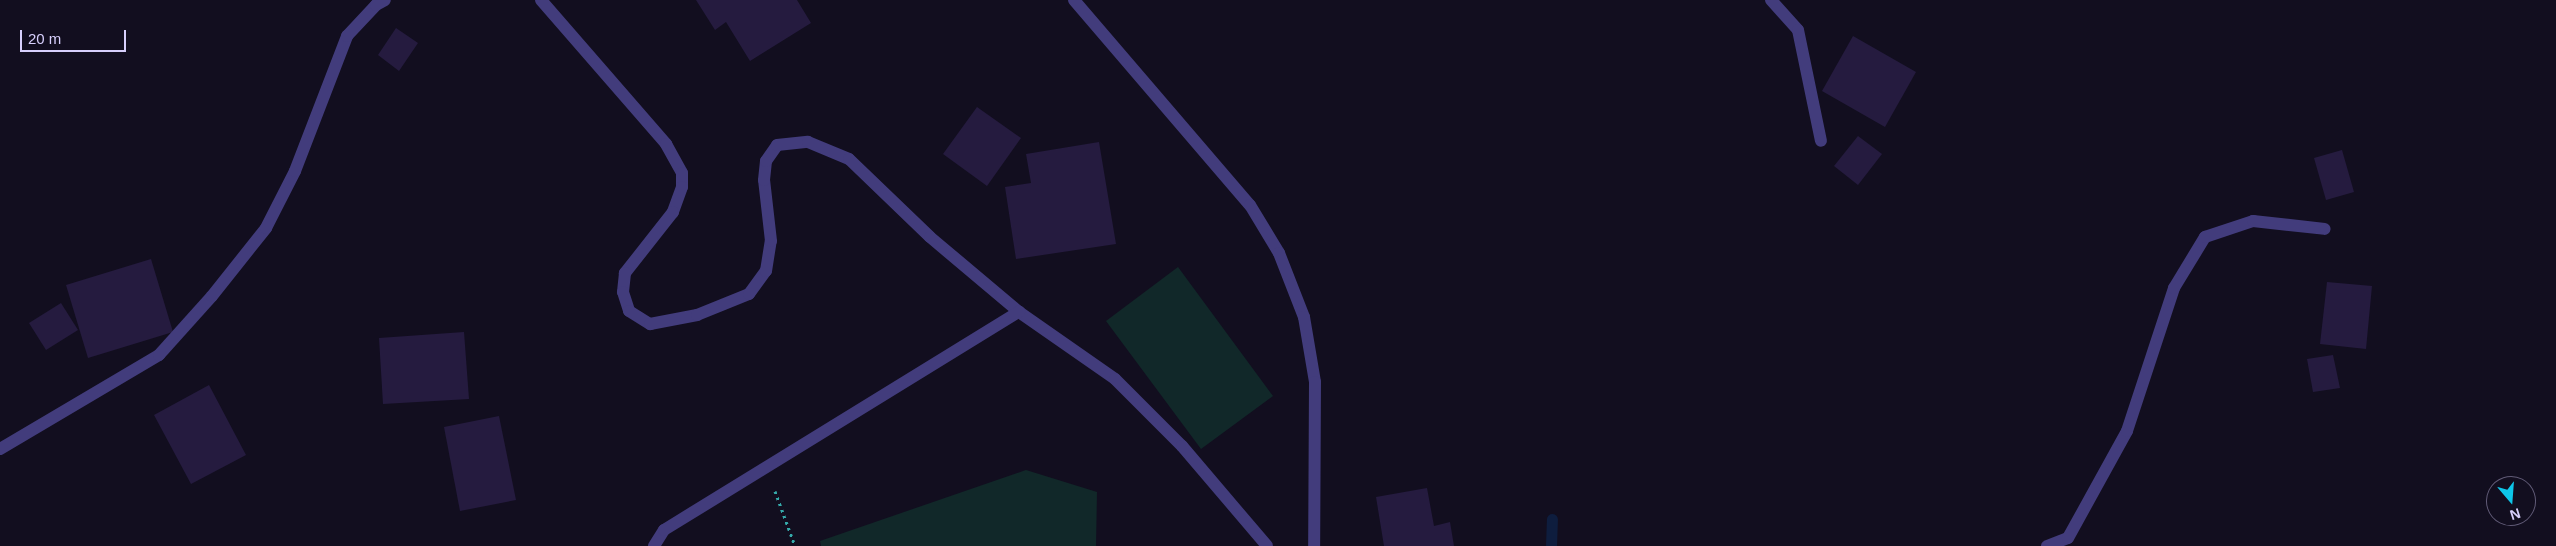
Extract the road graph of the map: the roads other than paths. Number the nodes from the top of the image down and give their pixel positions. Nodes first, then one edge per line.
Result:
1 (385, 0) edge
2 (541, 0) edge
3 (1074, 0) edge
4 (1771, 0) edge
5 (1821, 141) dead end
6 (2325, 229) dead end
7 (1019, 312) junction
8 (0, 449) edge
9 (654, 546) edge
10 (1267, 546) edge
11 (1314, 546) edge
12 (2047, 546) edge

1 - 8 street
2 - 7 street
3 - 11 street
4 - 5 street
6 - 12 street
7 - 9 street
7 - 10 street

